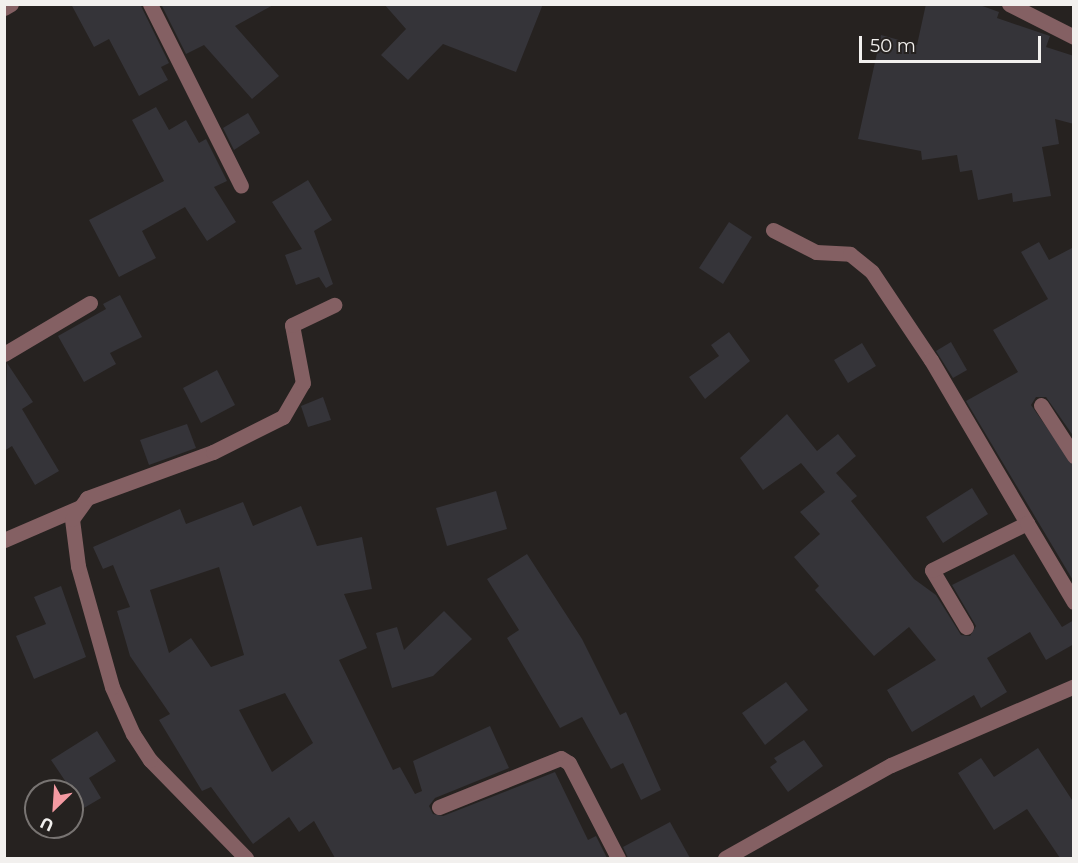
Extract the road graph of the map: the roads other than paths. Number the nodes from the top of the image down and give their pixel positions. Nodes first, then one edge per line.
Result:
1 (11, 4) edge
2 (150, 4) edge
3 (1010, 4) edge
4 (4, 8) edge
5 (1074, 37) edge
6 (241, 186) dead end
7 (773, 230) dead end
8 (90, 303) dead end
9 (334, 305) dead end
10 (4, 354) edge
11 (1041, 405) dead end
12 (1074, 456) edge
13 (78, 508) junction
14 (1027, 523) junction
15 (4, 540) edge
16 (1074, 602) edge
17 (966, 627) dead end
18 (1074, 686) edge
19 (439, 807) dead end
20 (246, 858) edge
21 (618, 858) edge
22 (725, 858) edge

1 - 4 street
2 - 6 street
3 - 5 street
7 - 14 street
8 - 10 street
9 - 13 street
11 - 12 street
13 - 15 street
13 - 20 street
14 - 16 street
14 - 17 street
18 - 22 street
19 - 21 street

